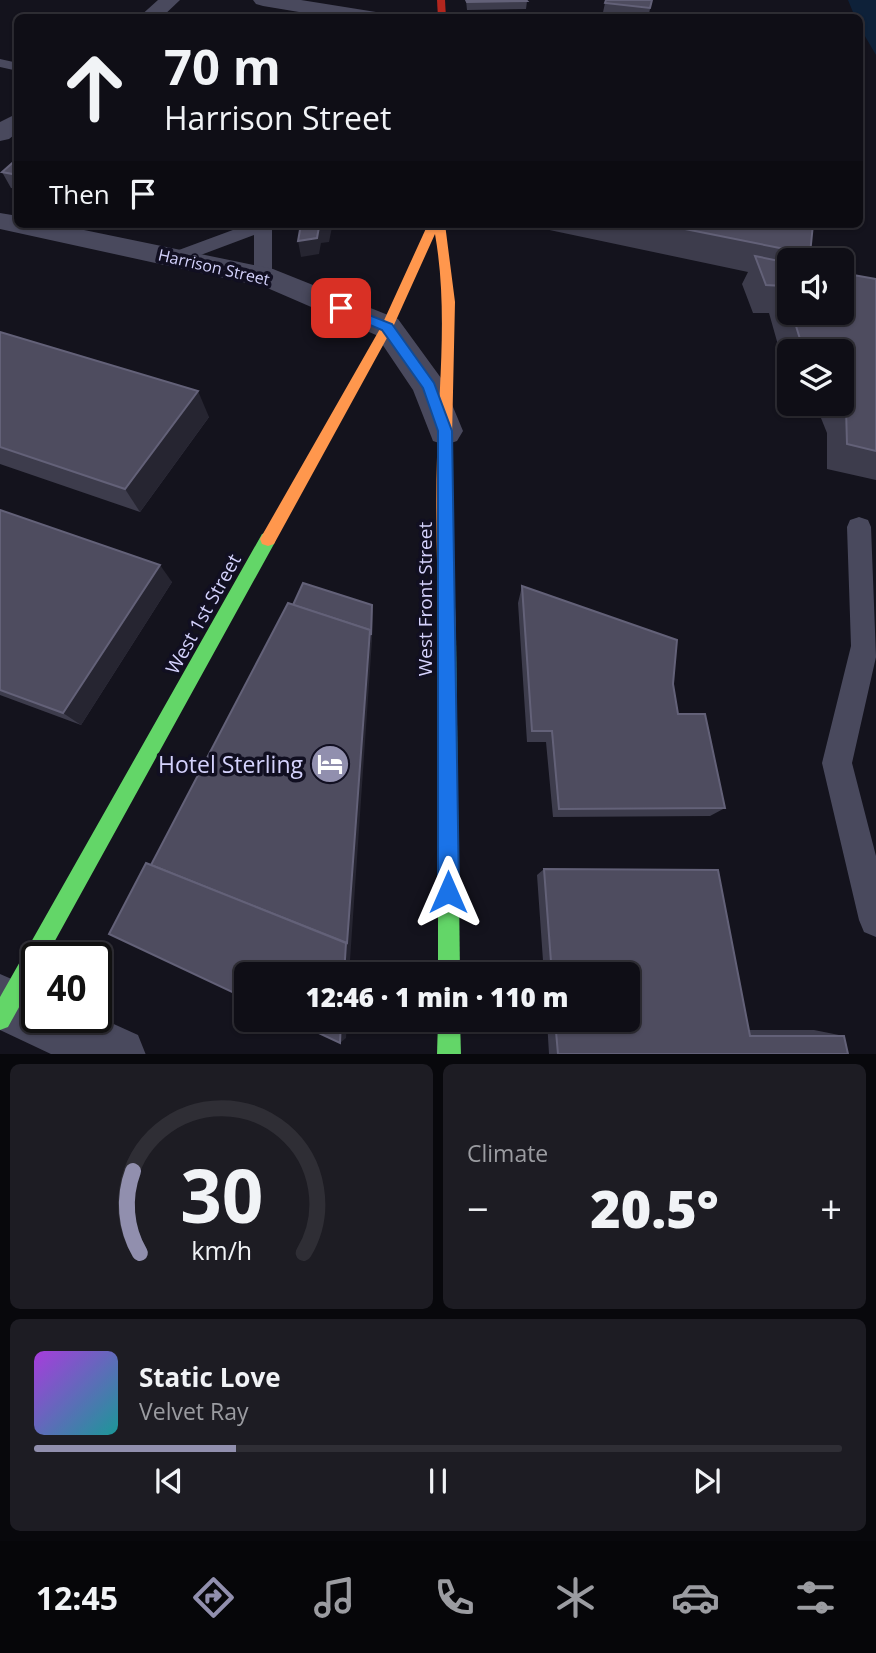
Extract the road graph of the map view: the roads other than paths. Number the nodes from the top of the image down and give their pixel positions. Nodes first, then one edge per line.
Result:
1 (170, 0) edge
2 (263, 0) edge
3 (153, 14) edge
4 (351, 14) edge
5 (14, 123) edge
6 (0, 134) edge
7 (37, 228) edge
8 (253, 228) edge
9 (263, 228) edge
10 (434, 228) edge
11 (437, 228) edge
12 (175, 258) junction
13 (263, 277) junction
14 (387, 327) junction
15 (445, 431) junction
16 (859, 527) dead end
17 (876, 920) edge
18 (449, 962) edge
19 (3, 1009) edge
20 (449, 1032) edge
21 (116, 1054) edge
22 (449, 1054) edge

1 - 3 street
2 - 4 street
5 - 6 street
7 - 12 street, Harrison Street
8 - 12 lane
9 - 13 lane
10 - 14 street, West 1st Street
11 - 15 street, West Front Street
12 - 13 street, Harrison Street
13 - 14 street, Harrison Street
14 - 15 street
14 - 19 street, West 1st Street
15 - 18 street, West Front Street
16 - 17 lane
19 - 21 street
20 - 22 street

